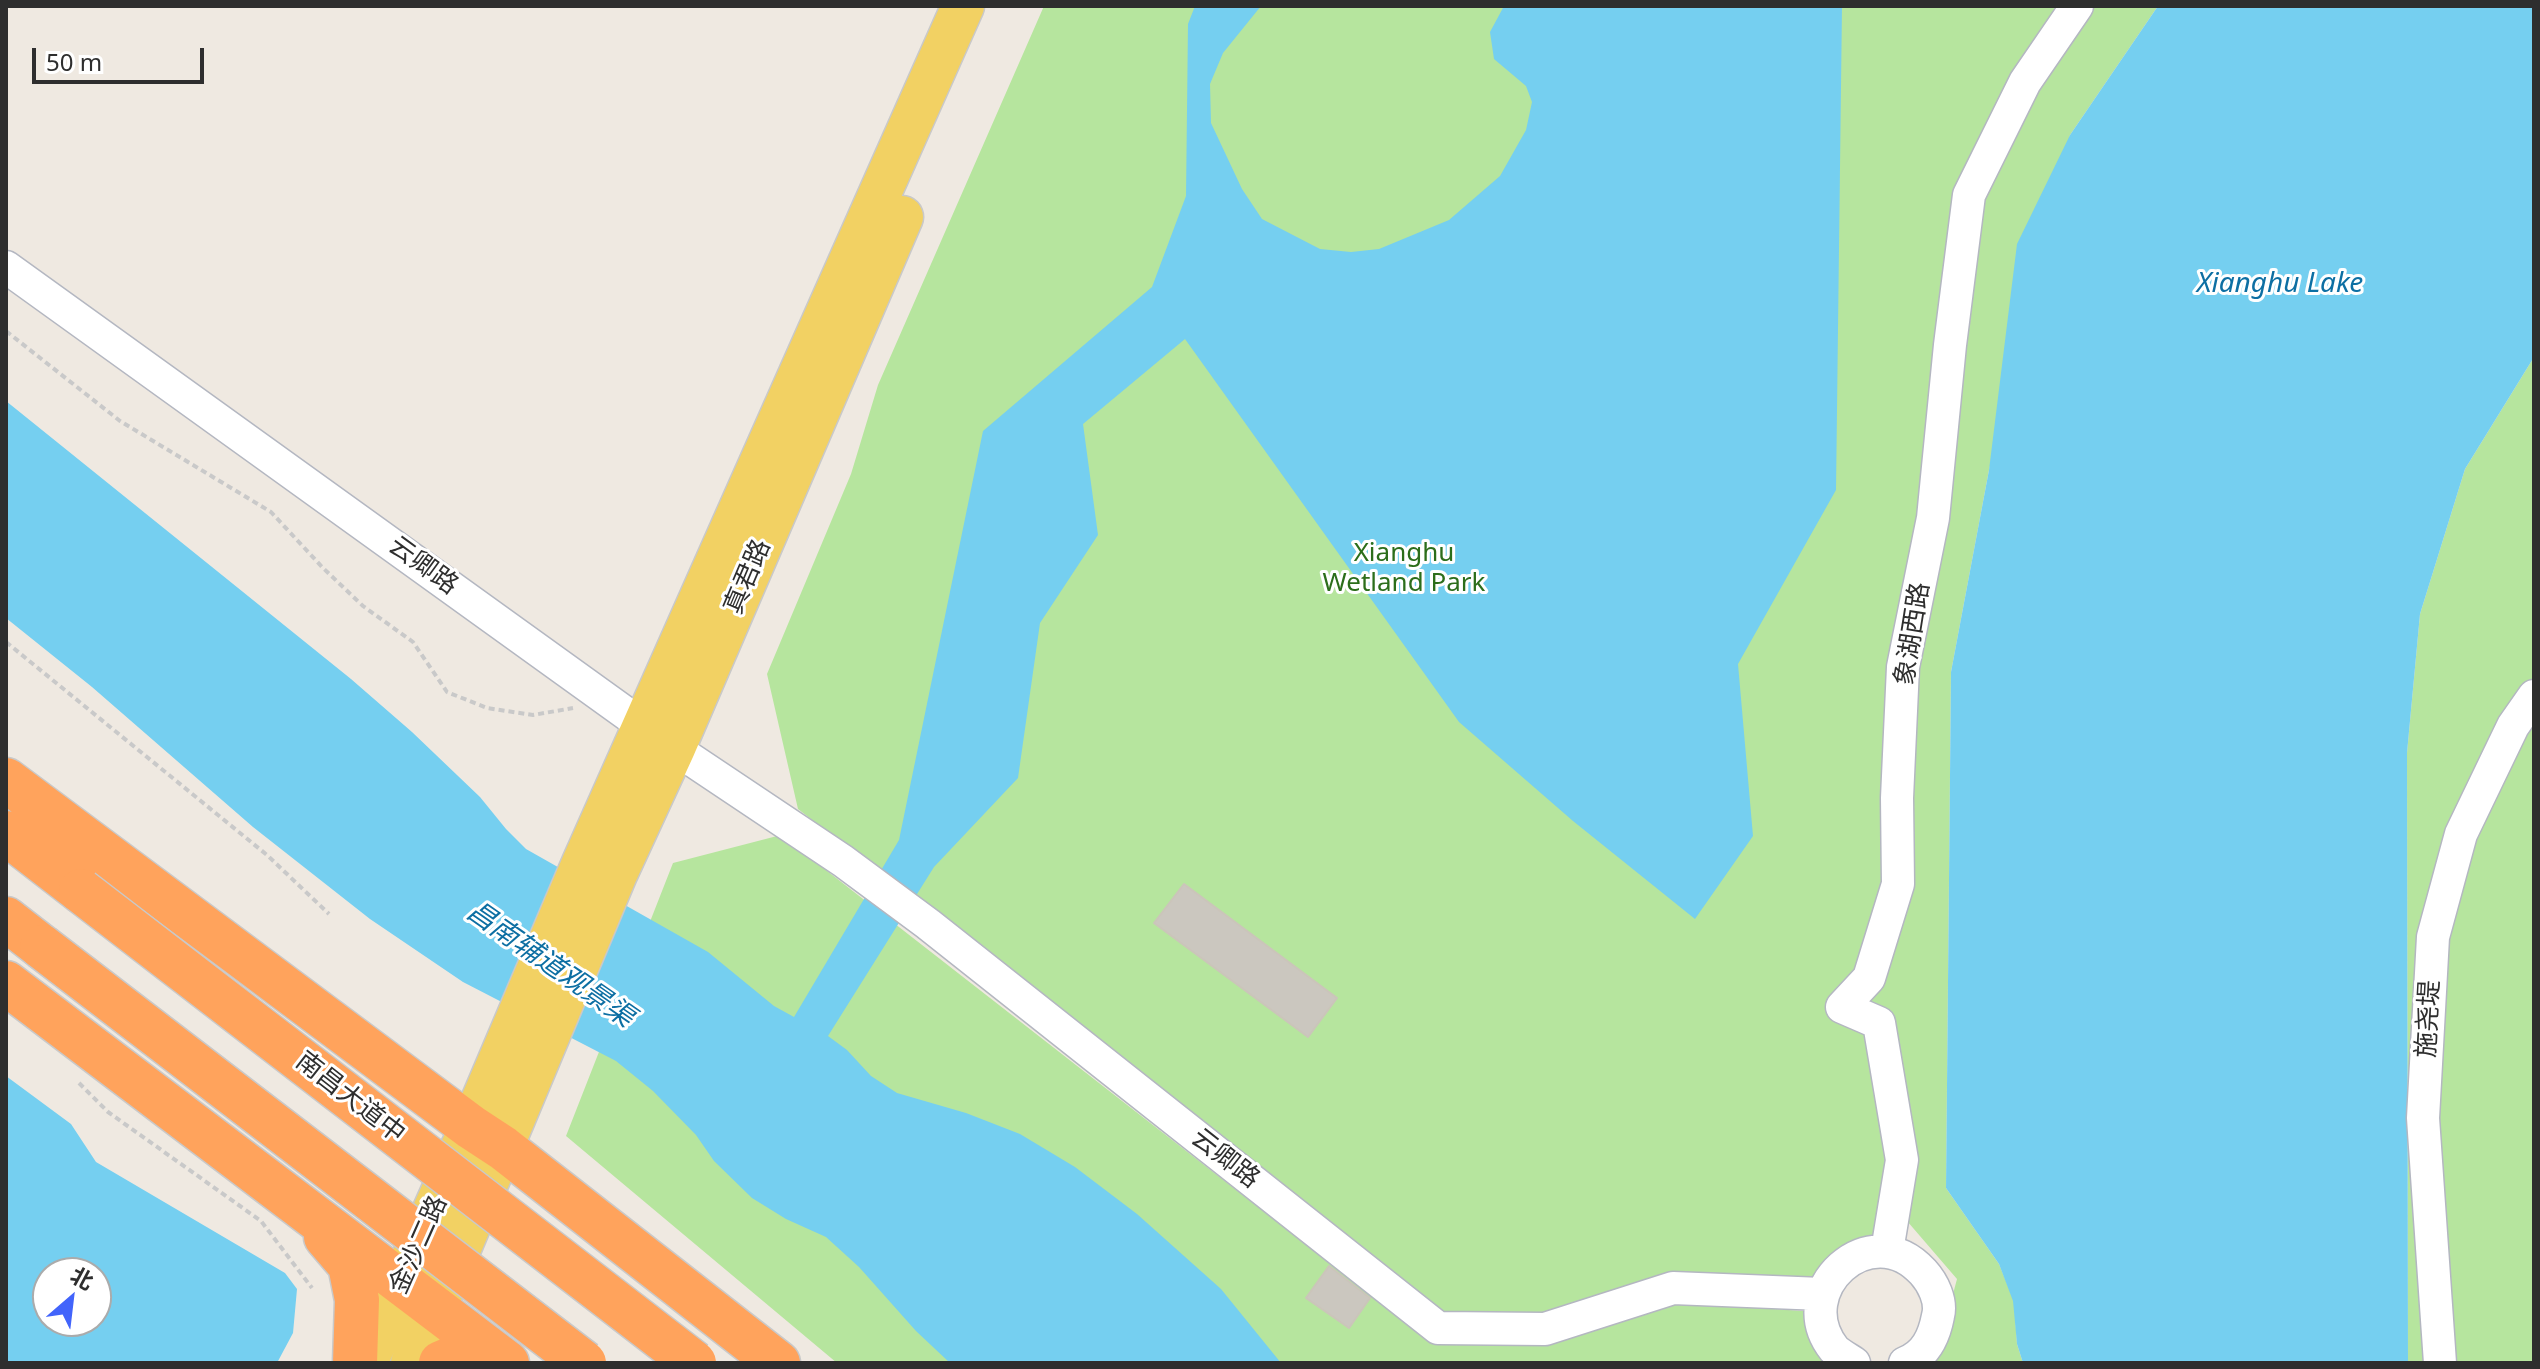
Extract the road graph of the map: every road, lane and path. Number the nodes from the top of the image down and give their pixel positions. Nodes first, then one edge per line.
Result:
1 (963, 6) edge
2 (993, 6) edge
3 (2077, 6) edge
4 (6, 267) edge
5 (6, 331) edge
6 (6, 642) edge
7 (2534, 696) edge
8 (611, 702) junction
9 (659, 737) junction
10 (6, 780) edge
11 (6, 833) edge
12 (329, 914) dead end
13 (6, 919) edge
14 (6, 983) edge
15 (78, 1082) dead end
16 (487, 1138) junction
17 (302, 1208) junction
18 (1887, 1251) junction
19 (312, 1288) dead end
20 (1822, 1294) junction
21 (419, 1296) junction
22 (505, 1361) edge
23 (1912, 1362) edge
24 (355, 1363) edge
25 (366, 1363) edge
26 (412, 1363) edge
27 (441, 1363) edge
28 (584, 1363) edge
29 (694, 1363) edge
30 (778, 1363) edge
31 (1854, 1363) edge
32 (2440, 1363) edge

1 - 9 main road, 真君路
2 - 9 main road, 真君路
3 - 18 street, 象湖西路
4 - 8 street, 云卿路
5 - 8 path
6 - 12 path
7 - 32 street, 施尧堤
8 - 9 street, 云卿路
9 - 16 main road, 真君路
9 - 20 street, 云卿路
10 - 16 highway
11 - 29 highway, 南昌大道中, bridge
13 - 28 highway, bridge
14 - 17 highway
15 - 19 path
16 - 21 main road, 金沙二路
16 - 30 highway
17 - 21 highway
17 - 24 highway
18 - 20 street
18 - 23 street
20 - 31 street
21 - 22 highway
21 - 25 main road, 金沙二路
21 - 26 main road, 金沙二路
22 - 27 highway

